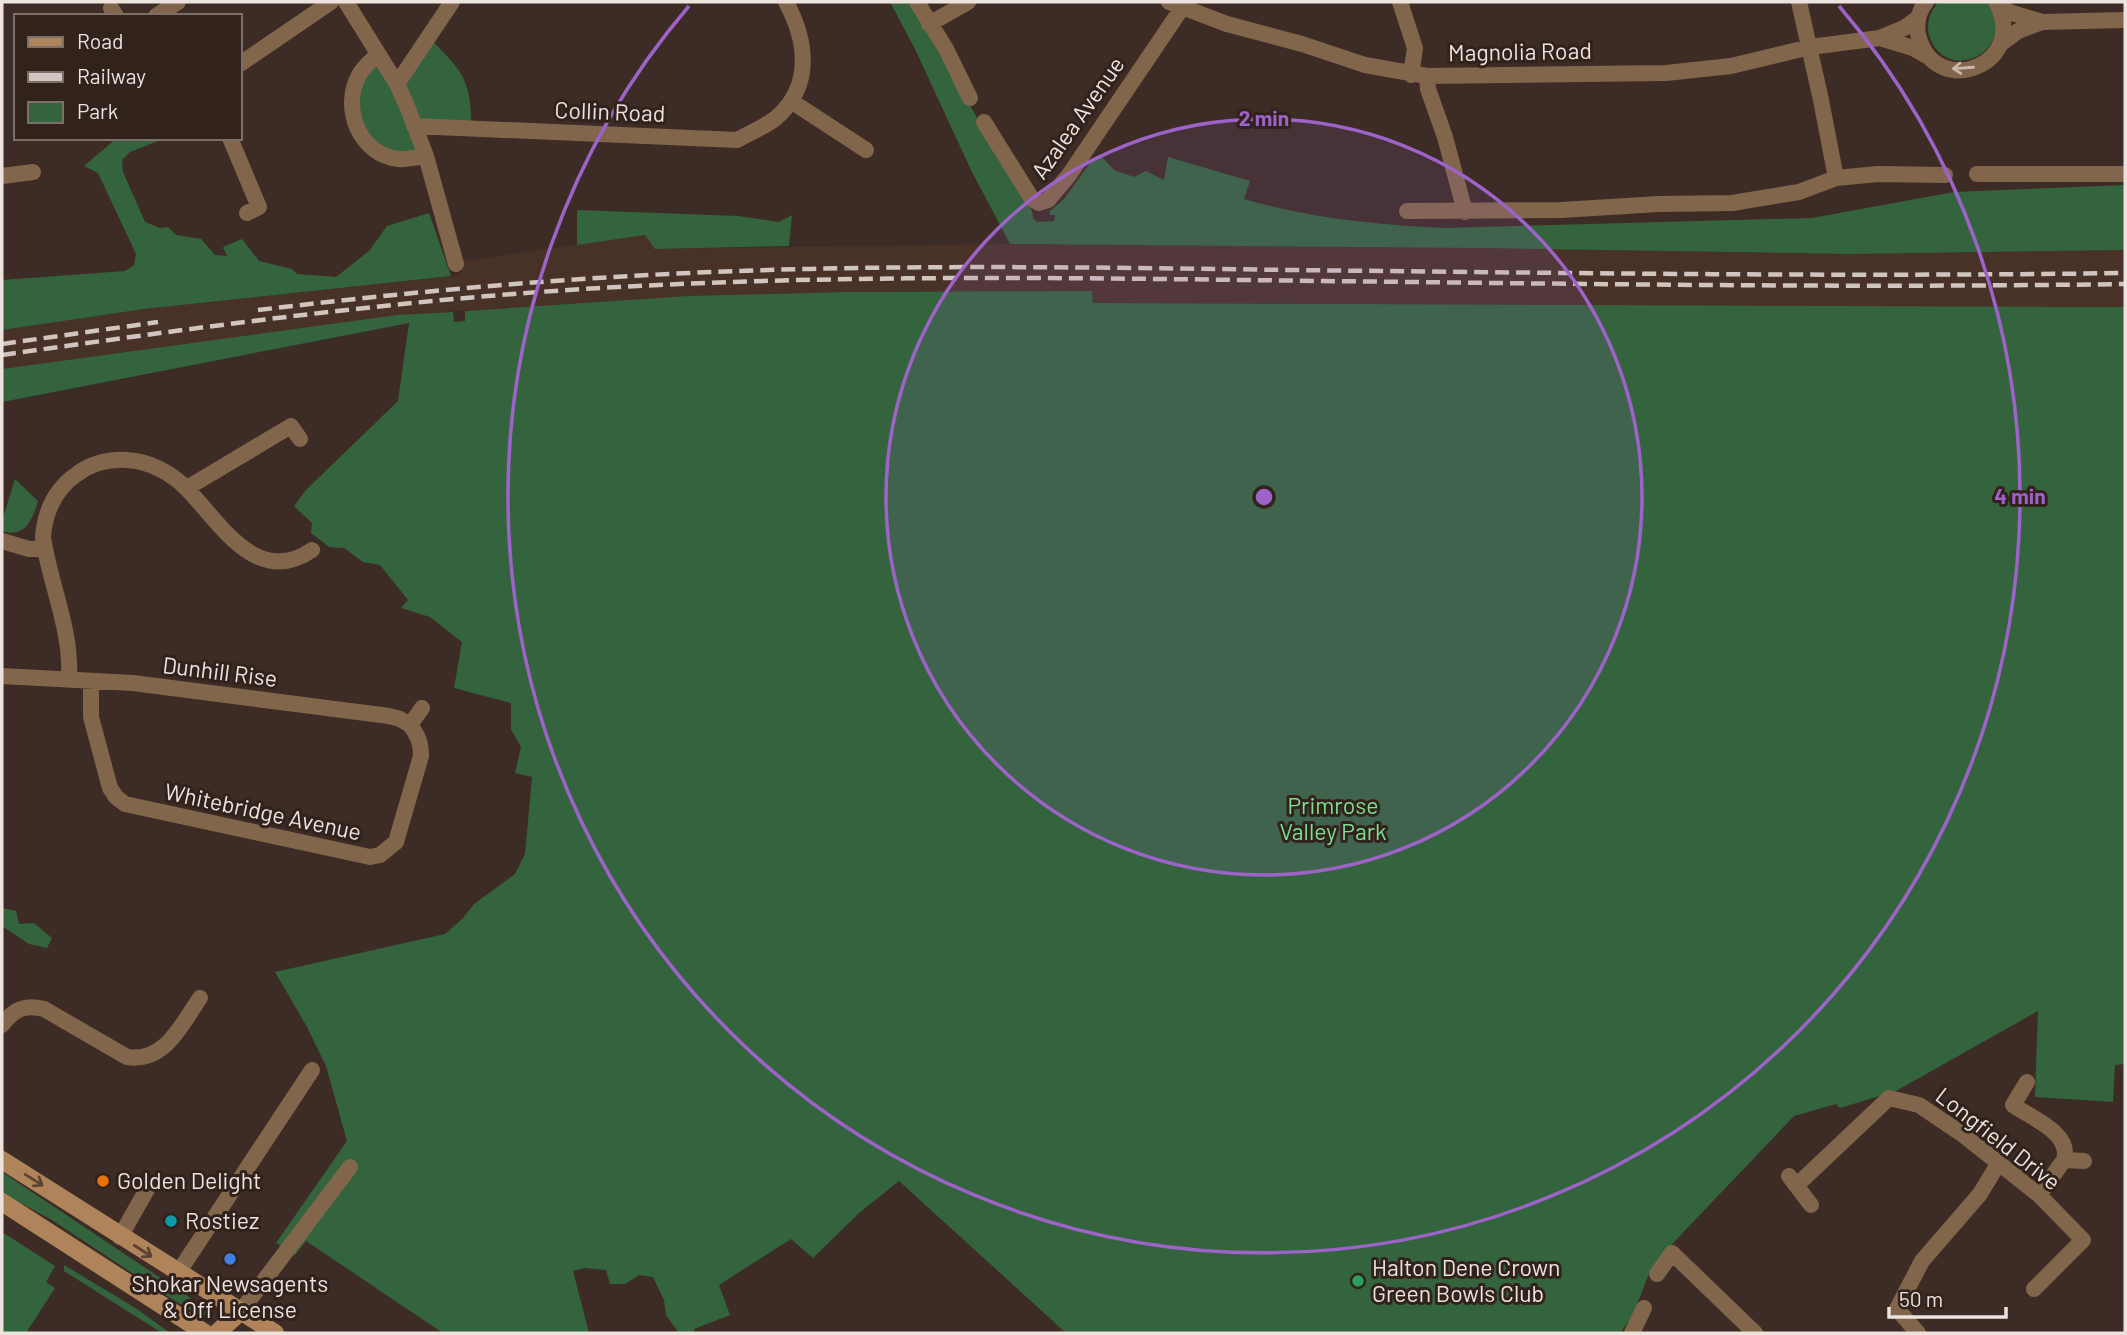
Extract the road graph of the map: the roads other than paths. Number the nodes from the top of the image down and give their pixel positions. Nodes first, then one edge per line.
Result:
1 (178, 2) edge
2 (331, 2) edge
3 (346, 2) edge
4 (452, 2) edge
5 (786, 2) edge
6 (917, 2) edge
7 (968, 2) edge
8 (1400, 2) edge
9 (1799, 2) edge
10 (1926, 2) edge
11 (1996, 2) edge
12 (1179, 4) edge
13 (159, 14) edge
14 (1918, 18) junction
15 (2125, 20) edge
16 (2042, 22) junction
17 (929, 24) junction
18 (1880, 38) junction
19 (2001, 44) junction
20 (1810, 47) junction
21 (378, 54) junction
22 (1930, 58) junction
23 (242, 63) edge
24 (1419, 76) junction
25 (397, 84) junction
26 (970, 98) dead end
27 (791, 101) junction
28 (984, 122) dead end
29 (414, 126) junction
30 (231, 140) edge
31 (866, 149) dead end
32 (426, 156) junction
33 (33, 172) dead end
34 (1977, 174) dead end
35 (2125, 174) edge
36 (1945, 175) dead end
37 (2, 176) edge
38 (1836, 178) junction
39 (1407, 211) dead end
40 (1465, 212) junction
41 (247, 214) dead end
42 (456, 264) dead end
43 (300, 439) dead end
44 (187, 488) junction
45 (2, 541) edge
46 (44, 549) junction
47 (312, 550) dead end
48 (2, 676) edge
49 (69, 679) junction
50 (91, 681) junction
51 (422, 708) dead end
52 (410, 725) junction
53 (200, 998) dead end
54 (2, 1025) edge
55 (312, 1070) dead end
56 (2027, 1082) dead end
57 (2, 1160) edge
58 (2064, 1160) junction
59 (2084, 1161) dead end
60 (1998, 1164) junction
61 (350, 1167) dead end
62 (150, 1184) dead end
63 (2039, 1195) junction
64 (2, 1202) edge
65 (1811, 1205) dead end
66 (120, 1237) junction
67 (178, 1273) junction
68 (1657, 1274) dead end
69 (2035, 1289) dead end
70 (1644, 1308) dead end
71 (241, 1311) junction
72 (205, 1333) edge
73 (217, 1333) edge
74 (275, 1333) edge
75 (1632, 1333) edge
76 (1755, 1333) edge
77 (1918, 1333) edge

1 - 13 street
2 - 23 street
3 - 21 street
4 - 25 street
5 - 27 street
6 - 17 street
7 - 17 street
8 - 24 street
9 - 20 street
10 - 14 street
11 - 16 street, Magnolia Road
11 - 19 street, Magnolia Road
12 - 24 street, Magnolia Road
12 - 28 street, Azalea Avenue
14 - 18 street, Magnolia Road
14 - 22 street
15 - 16 street, Magnolia Road
16 - 19 street, Magnolia Road
17 - 26 street
18 - 20 street, Magnolia Road
18 - 22 street, Magnolia Road
19 -> 22 street, Magnolia Road
20 - 24 street, Magnolia Road
20 - 38 street
21 - 25 street
21 - 32 street
24 - 40 street
25 - 29 street
27 - 29 street, Collin Road
27 - 31 street
29 - 32 street
30 - 41 street
32 - 42 street
33 - 37 street
34 - 35 street
36 - 38 street
38 - 40 street
39 - 40 street
43 - 44 street
44 - 46 street
44 - 47 street
45 - 46 street
46 - 49 street
48 - 49 street, Dunhill Rise
49 - 50 street, Dunhill Rise
50 - 52 street, Dunhill Rise
50 - 52 street, Whitebridge Avenue
51 - 52 street
53 - 54 street
55 - 67 street
56 - 58 street
57 -> 66 main road
58 - 59 street
58 - 63 street
60 - 63 street, Longfield Drive
60 - 65 street, Longfield Drive
60 - 77 street
61 - 71 street
62 - 66 street
63 - 69 street, Longfield Drive
64 - 72 main road
66 -> 67 main road
67 - 71 main road
68 - 76 street
70 - 75 street
71 - 73 main road
71 - 74 main road

